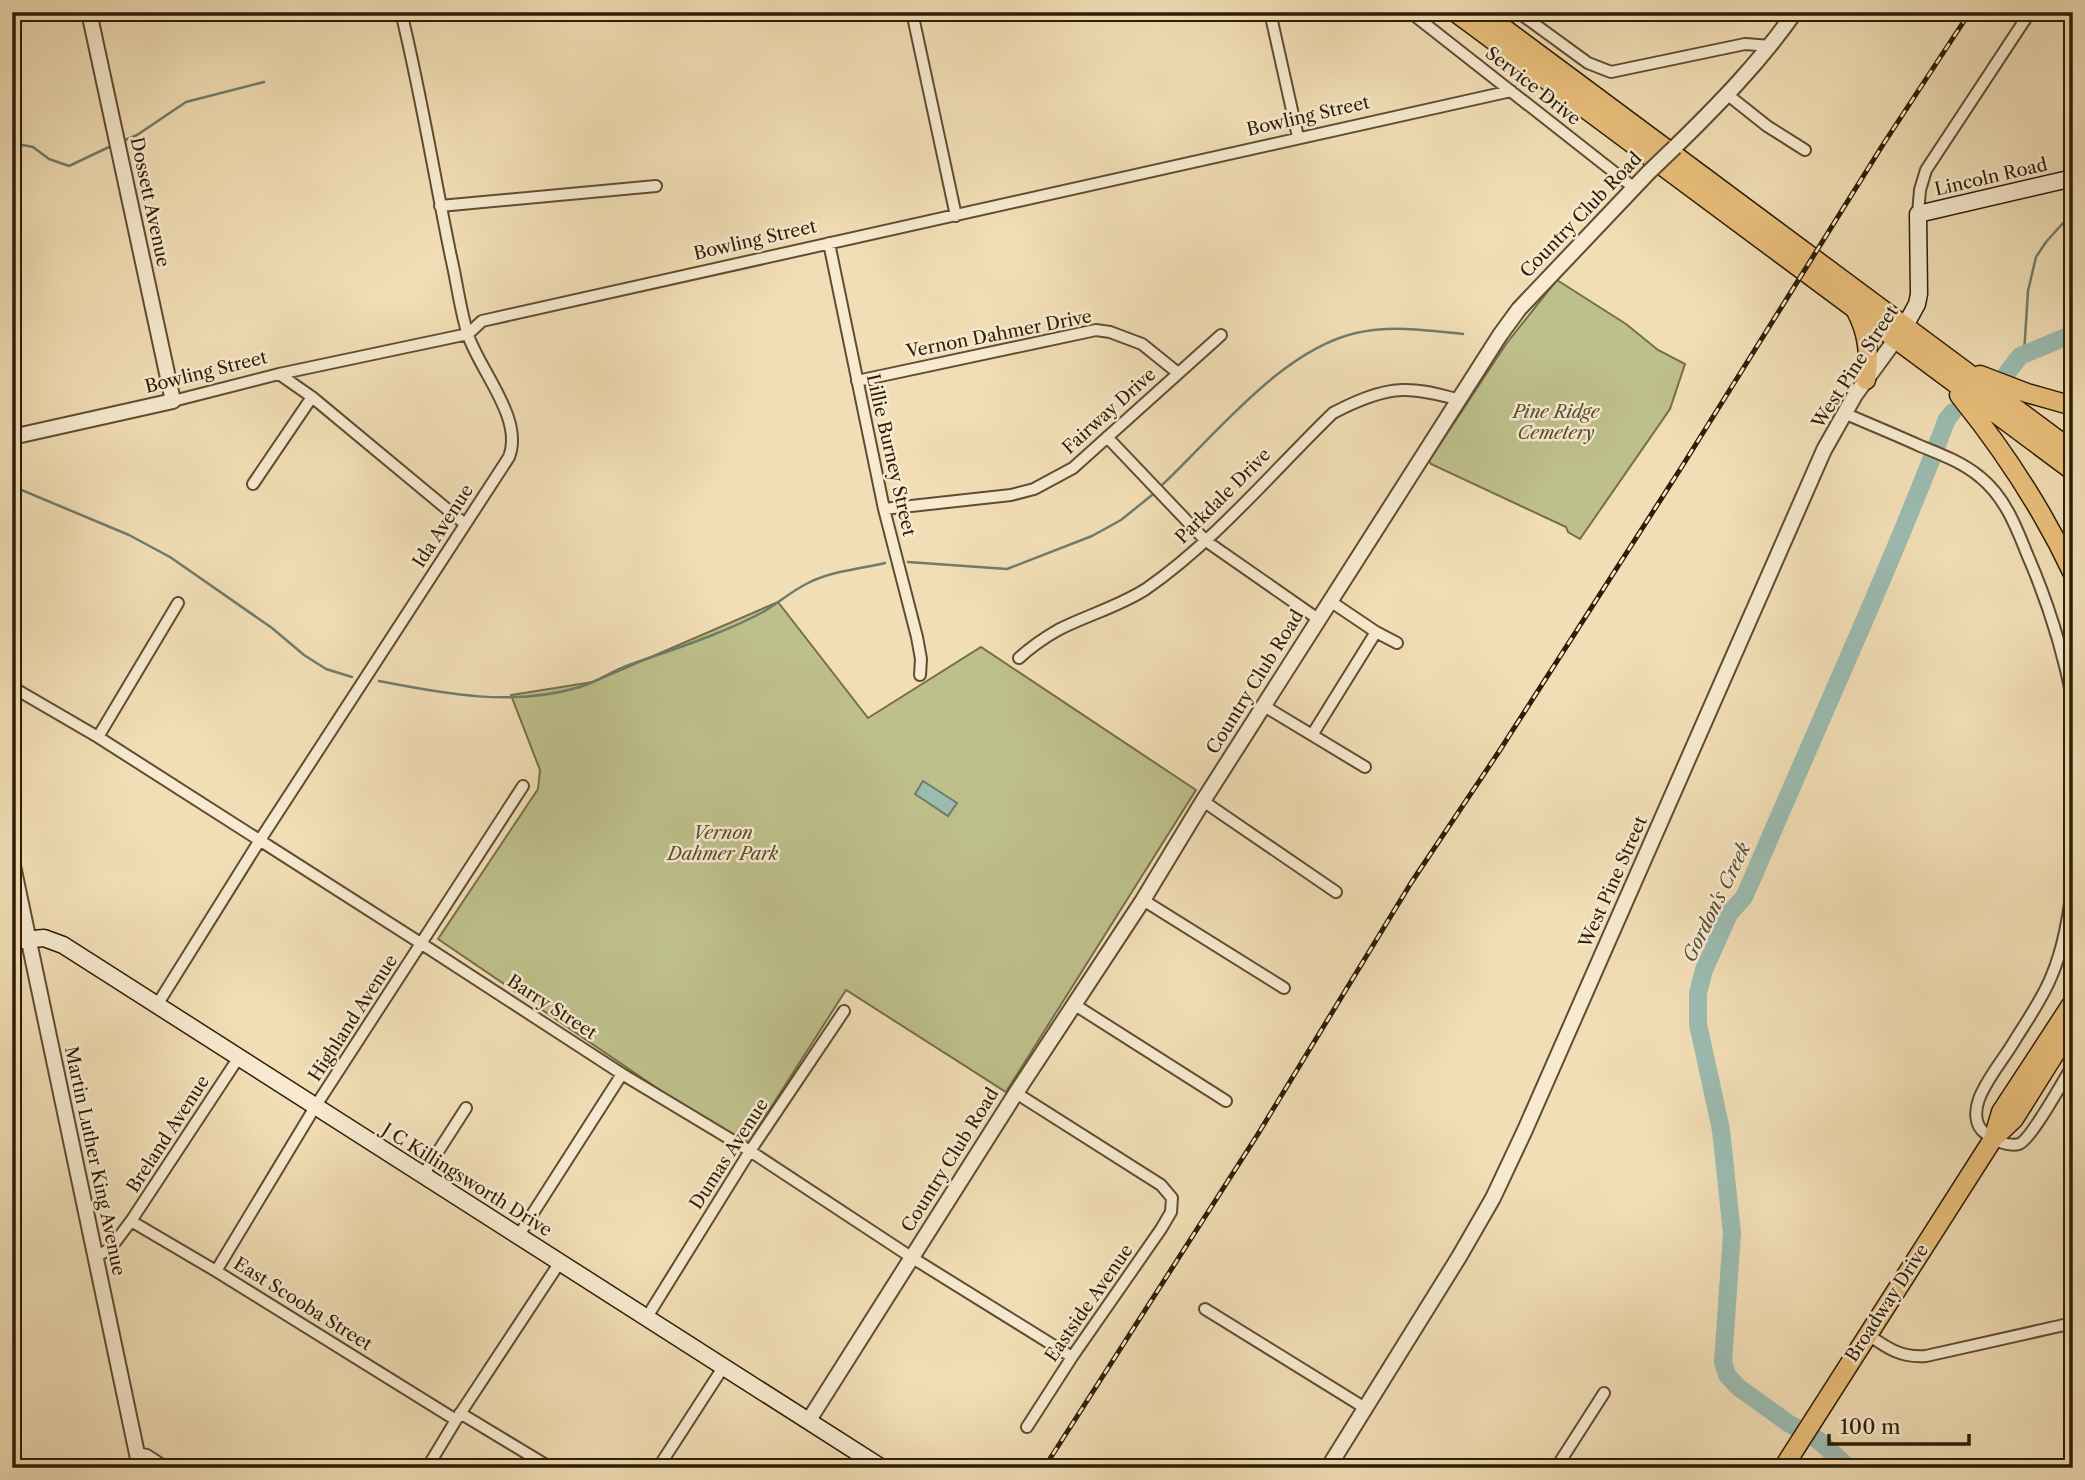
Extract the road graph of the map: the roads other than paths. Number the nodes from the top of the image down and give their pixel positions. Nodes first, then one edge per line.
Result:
1 (89, 12) edge
2 (401, 12) edge
3 (912, 12) edge
4 (1270, 12) edge
5 (1410, 12) edge
6 (1455, 12) edge
7 (1482, 12) edge
8 (1518, 12) edge
9 (1796, 12) edge
10 (2030, 12) edge
11 (1772, 46) junction
12 (1511, 91) junction
13 (1728, 95) junction
14 (1297, 137) junction
15 (1805, 150) dead end
16 (2073, 178) edge
17 (656, 186) dead end
18 (1633, 187) junction
19 (440, 206) junction
20 (1918, 214) junction
21 (956, 216) junction
22 (829, 243) junction
23 (1854, 309) junction
24 (1901, 333) junction
25 (468, 334) junction
26 (1221, 335) dead end
27 (1960, 368) junction
28 (1178, 373) junction
29 (279, 374) junction
30 (1943, 376) junction
31 (1866, 380) junction
32 (857, 381) junction
33 (312, 397) junction
34 (1457, 399) junction
35 (173, 401) junction
36 (2073, 406) edge
37 (1844, 413) junction
38 (12, 437) edge
39 (1108, 437) junction
40 (2073, 451) edge
41 (2073, 471) edge
42 (253, 484) dead end
43 (884, 509) junction
44 (465, 524) junction
45 (1206, 541) junction
46 (2073, 574) edge
47 (1330, 601) junction
48 (178, 603) dead end
49 (1318, 619) junction
50 (1376, 632) junction
51 (1397, 643) dead end
52 (1019, 658) dead end
53 (920, 675) dead end
54 (12, 687) edge
55 (2073, 702) edge
56 (1264, 706) junction
57 (1312, 735) junction
58 (98, 737) junction
59 (1365, 767) dead end
60 (523, 786) dead end
61 (1203, 801) junction
62 (260, 840) junction
63 (12, 861) edge
64 (2073, 877) edge
65 (1336, 892) dead end
66 (1143, 900) junction
67 (20, 940) edge
68 (422, 944) junction
69 (1284, 988) dead end
70 (2073, 990) edge
71 (157, 1005) junction
72 (1075, 1005) junction
73 (844, 1011) dead end
74 (2070, 1014) edge
75 (239, 1057) junction
76 (2073, 1065) edge
77 (622, 1074) junction
78 (1016, 1093) junction
79 (1226, 1101) dead end
80 (315, 1107) junction
81 (466, 1108) dead end
82 (1993, 1139) junction
83 (750, 1151) junction
84 (423, 1175) junction
85 (131, 1221) junction
86 (519, 1235) junction
87 (96, 1257) junction
88 (911, 1257) junction
89 (559, 1262) junction
90 (216, 1271) junction
91 (1205, 1309) dead end
92 (647, 1317) junction
93 (2073, 1323) edge
94 (1867, 1334) junction
95 (1072, 1357) junction
96 (724, 1366) junction
97 (1604, 1393) dead end
98 (1365, 1408) junction
99 (458, 1416) junction
100 (809, 1420) junction
101 (1027, 1427) dead end
102 (139, 1461) edge
103 (167, 1468) edge
104 (427, 1468) edge
105 (551, 1468) edge
106 (657, 1468) edge
107 (882, 1468) edge
108 (1328, 1468) edge
109 (1556, 1468) edge
110 (1783, 1468) edge

1 - 35 street, Dossett Avenue
2 - 19 street, Ida Avenue
3 - 21 street
4 - 14 street
5 - 12 street, Service Drive
6 - 23 main road
7 - 24 main road
8 - 11 street
9 - 11 street, Country Club Road
10 - 20 street
11 - 13 street, Country Club Road
12 - 14 street, Bowling Street
12 - 18 street, Service Drive
13 - 15 street
13 - 18 street, Country Club Road, bridge
14 - 21 street, Bowling Street
16 - 20 main road, Lincoln Road
17 - 19 street
18 - 34 street, Country Club Road
19 - 25 street, Ida Avenue
20 - 24 main road, West Pine Street
21 - 22 street, Bowling Street
22 - 25 street, Bowling Street
22 - 32 street, Lillie Burney Street
23 - 24 main road
23 - 31 main road
24 - 27 main road
24 - 30 main road
24 - 31 street, West Pine Street
25 - 29 street, Bowling Street
25 - 44 street, Ida Avenue
26 - 28 street, Fairway Drive
27 - 36 main road
27 - 40 main road
28 - 32 street, Vernon Dahmer Drive
28 - 39 street, Fairway Drive
29 - 33 street
29 - 35 street, Bowling Street
30 - 41 main road
30 - 46 main road
31 - 37 street, West Pine Street
32 - 43 street, Lillie Burney Street
33 - 42 street
33 - 44 street
34 - 45 street, Parkdale Drive
34 - 47 street, Country Club Road
35 - 38 street, Bowling Street
37 - 55 street
37 - 98 street, West Pine Street
39 - 43 street, Fairway Drive
39 - 45 street
43 - 53 street, Lillie Burney Street
44 - 62 street, Ida Avenue
45 - 49 street
45 - 52 street, Parkdale Drive
47 - 49 street, Country Club Road
47 - 50 street
48 - 58 street
49 - 56 street, Country Club Road
50 - 51 street
50 - 57 street
54 - 58 street, Barry Street
56 - 57 street
56 - 61 street, Country Club Road
57 - 59 street
58 - 62 street, Barry Street
60 - 68 street, Highland Avenue
61 - 65 street
61 - 66 street, Country Club Road
62 - 68 street, Barry Street
62 - 71 street, Ida Avenue
63 - 67 street, Martin Luther King Avenue
64 - 82 street
66 - 69 street
66 - 72 street, Country Club Road
67 - 71 main road, J C Killingsworth Drive
67 - 87 street, Martin Luther King Avenue
68 - 77 street, Barry Street
68 - 80 street, Highland Avenue
70 - 74 main road, Broadway Drive
71 - 75 main road, J C Killingsworth Drive
72 - 78 street, Country Club Road
72 - 79 street
73 - 83 street, Dumas Avenue
74 - 82 main road, Broadway Drive
75 - 80 main road, J C Killingsworth Drive
75 - 85 street, Breland Avenue
76 - 82 street
77 - 83 street, Barry Street
77 - 86 street
78 - 88 street, Country Club Road
78 - 95 street, Eastside Avenue
80 - 84 main road, J C Killingsworth Drive
80 - 90 street, Highland Avenue
81 - 84 street
82 - 94 main road, Broadway Drive
83 - 88 street, Barry Street
83 - 92 street, Dumas Avenue
84 - 86 main road, J C Killingsworth Drive
85 - 87 street, Breland Avenue
85 - 90 street, East Scooba Street
86 - 89 main road, J C Killingsworth Drive
87 - 102 street, Martin Luther King Avenue
88 - 95 street, Barry Street
88 - 100 street, Country Club Road
89 - 92 main road, J C Killingsworth Drive
89 - 99 street
90 - 99 street, East Scooba Street
91 - 98 street
92 - 96 main road, J C Killingsworth Drive
93 - 94 street
94 - 110 main road, Broadway Drive
95 - 101 street, Eastside Avenue
96 - 100 main road, J C Killingsworth Drive
96 - 106 street
97 - 109 street
98 - 108 street, West Pine Street
99 - 104 street
99 - 105 street, East Scooba Street
100 - 107 main road, J C Killingsworth Drive
102 - 103 street

